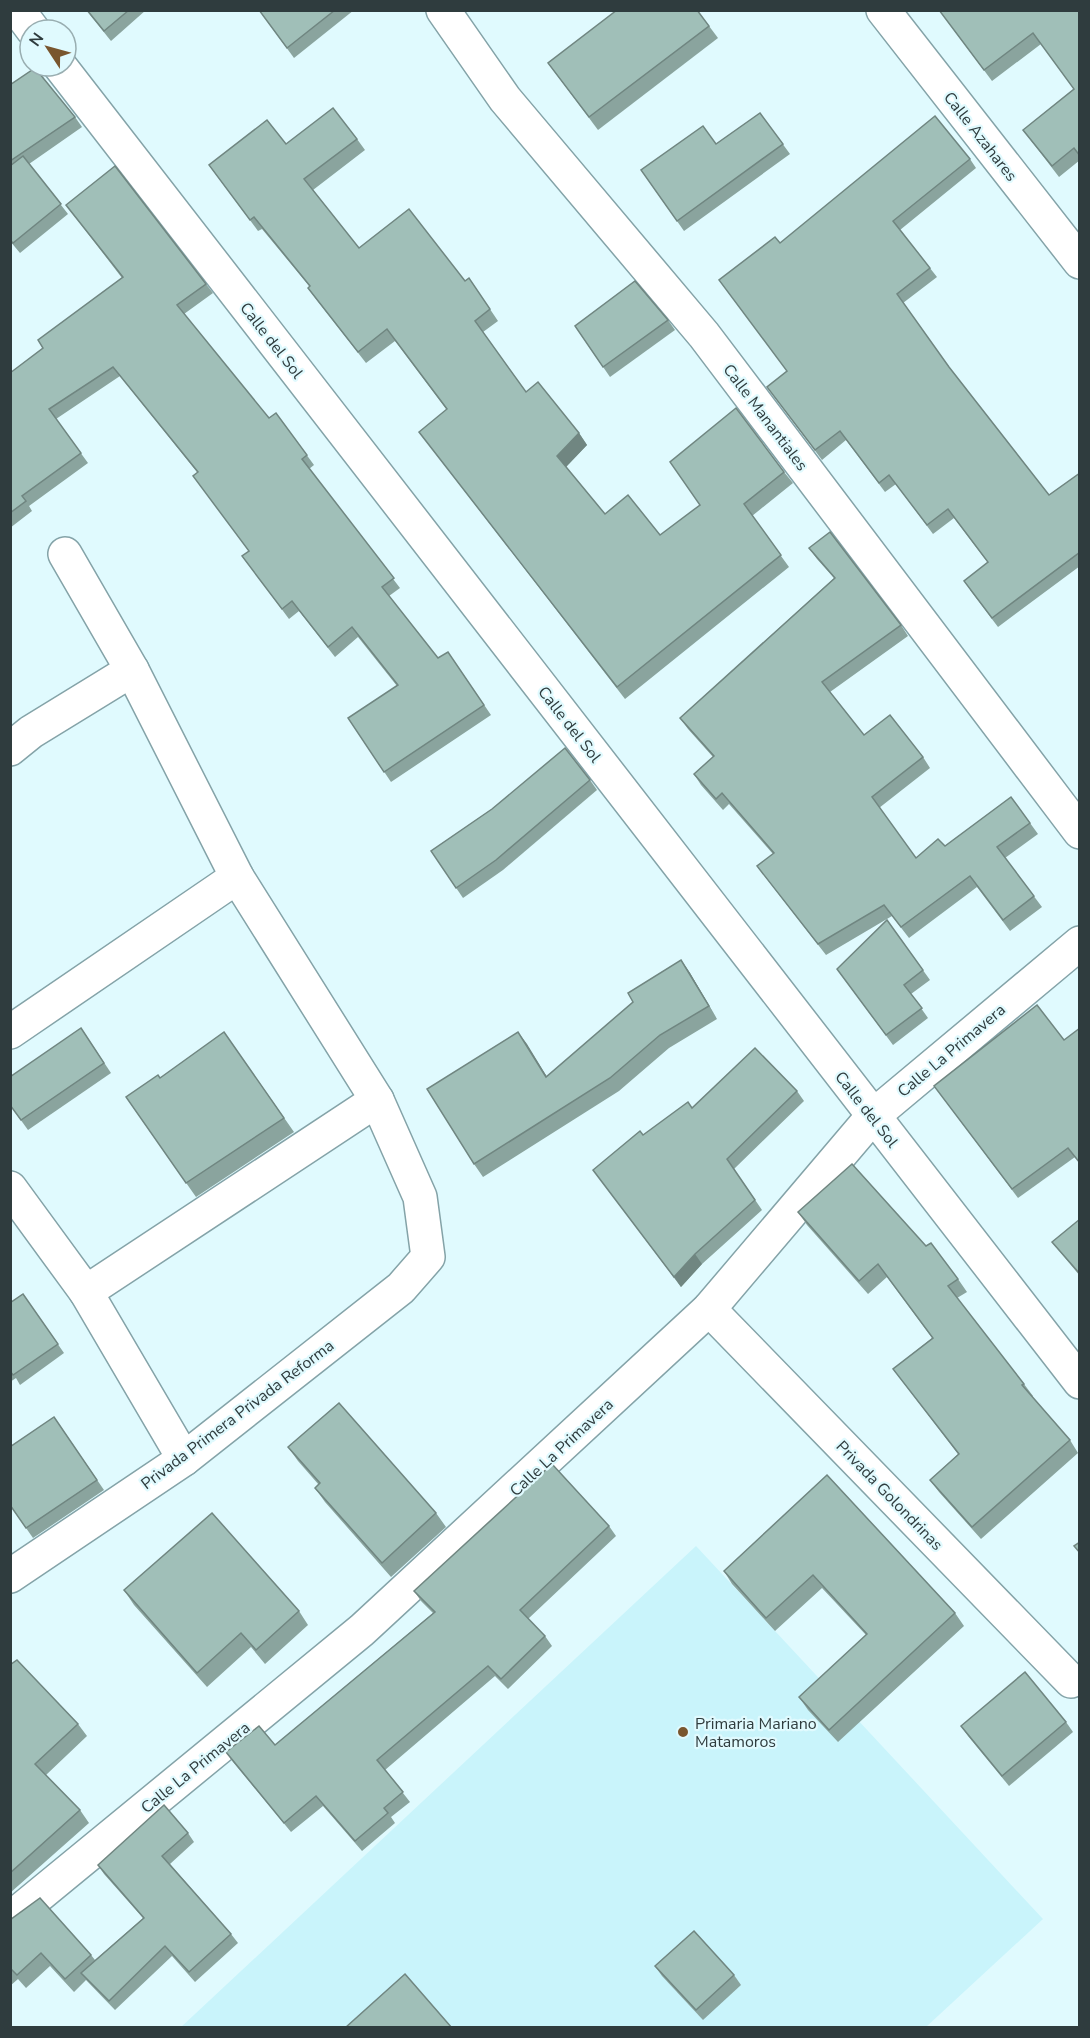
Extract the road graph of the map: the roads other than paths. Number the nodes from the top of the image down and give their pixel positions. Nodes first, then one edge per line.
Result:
1 (443, 10) edge
2 (883, 10) edge
3 (69, 78) edge
4 (1080, 262) edge
5 (65, 554) dead end
6 (132, 670) junction
7 (10, 749) edge
8 (1080, 832) edge
9 (237, 877) junction
10 (1080, 943) edge
11 (10, 1032) edge
12 (376, 1100) junction
13 (873, 1116) junction
14 (10, 1188) edge
15 (86, 1292) junction
16 (709, 1309) junction
17 (1080, 1382) edge
18 (184, 1459) junction
19 (10, 1576) edge
20 (1071, 1681) dead end
21 (10, 1919) edge

1 - 8 street, Calle Manantiales
2 - 4 street, Calle Azahares
3 - 13 street, Calle del Sol
5 - 6 street, Privada Primera Privada Reforma
6 - 7 street
6 - 9 street, Privada Primera Privada Reforma
9 - 11 street
9 - 12 street, Privada Primera Privada Reforma
10 - 13 street, Calle La Primavera
12 - 15 street
12 - 18 street, Privada Primera Privada Reforma
13 - 16 street, Calle La Primavera
13 - 17 street, Calle del Sol
14 - 15 street
15 - 18 street
16 - 20 street, Privada Golondrinas
16 - 21 street, Calle La Primavera
18 - 19 street, Privada Primera Privada Reforma

